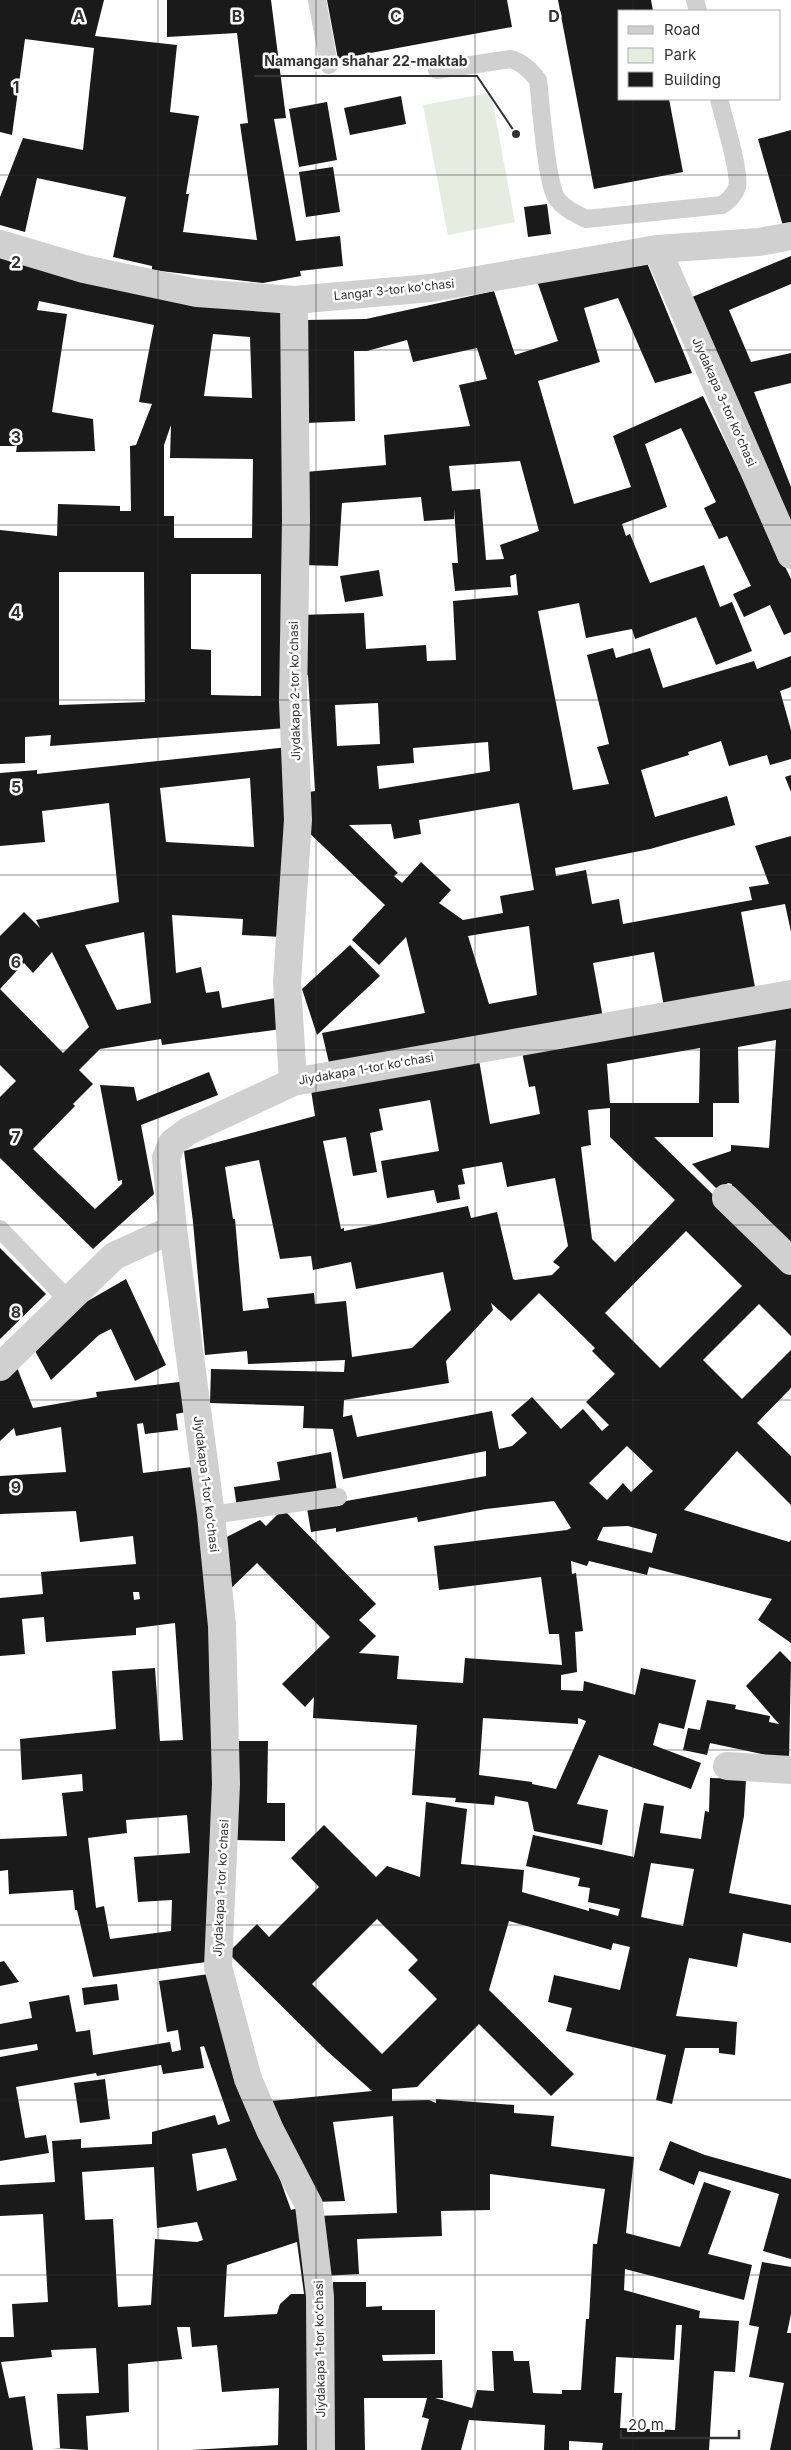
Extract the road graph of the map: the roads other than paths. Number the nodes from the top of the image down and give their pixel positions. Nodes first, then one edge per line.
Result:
1 (317, 0) edge
2 (329, 65) dead end
3 (436, 70) dead end
4 (719, 100) edge
5 (791, 236) edge
6 (0, 244) edge
7 (657, 249) junction
8 (294, 300) junction
9 (791, 555) edge
10 (791, 994) edge
11 (293, 1082) junction
12 (726, 1198) dead end
13 (0, 1229) edge
14 (173, 1229) junction
15 (791, 1261) edge
16 (68, 1300) junction
17 (0, 1367) edge
18 (338, 1497) dead end
19 (211, 1515) junction
20 (727, 1766) dead end
21 (791, 1770) edge
22 (322, 2450) edge

1 - 2 lane
3 - 4 lane
5 - 7 street, Langar 3-tor koʻchasi
6 - 8 street, Langar 3-tor koʻchasi
7 - 8 street, Langar 3-tor koʻchasi
7 - 9 street, Jiydakapa 3-tor koʻchasi
8 - 11 street, Jiydakapa 2-tor koʻchasi
10 - 11 street, Jiydakapa 1-tor koʻchasi
11 - 14 street, Jiydakapa 1-tor koʻchasi
12 - 15 street
13 - 16 lane
14 - 16 street
14 - 19 street, Jiydakapa 1-tor koʻchasi
16 - 17 street
18 - 19 lane
19 - 22 street, Jiydakapa 1-tor koʻchasi
20 - 21 street

